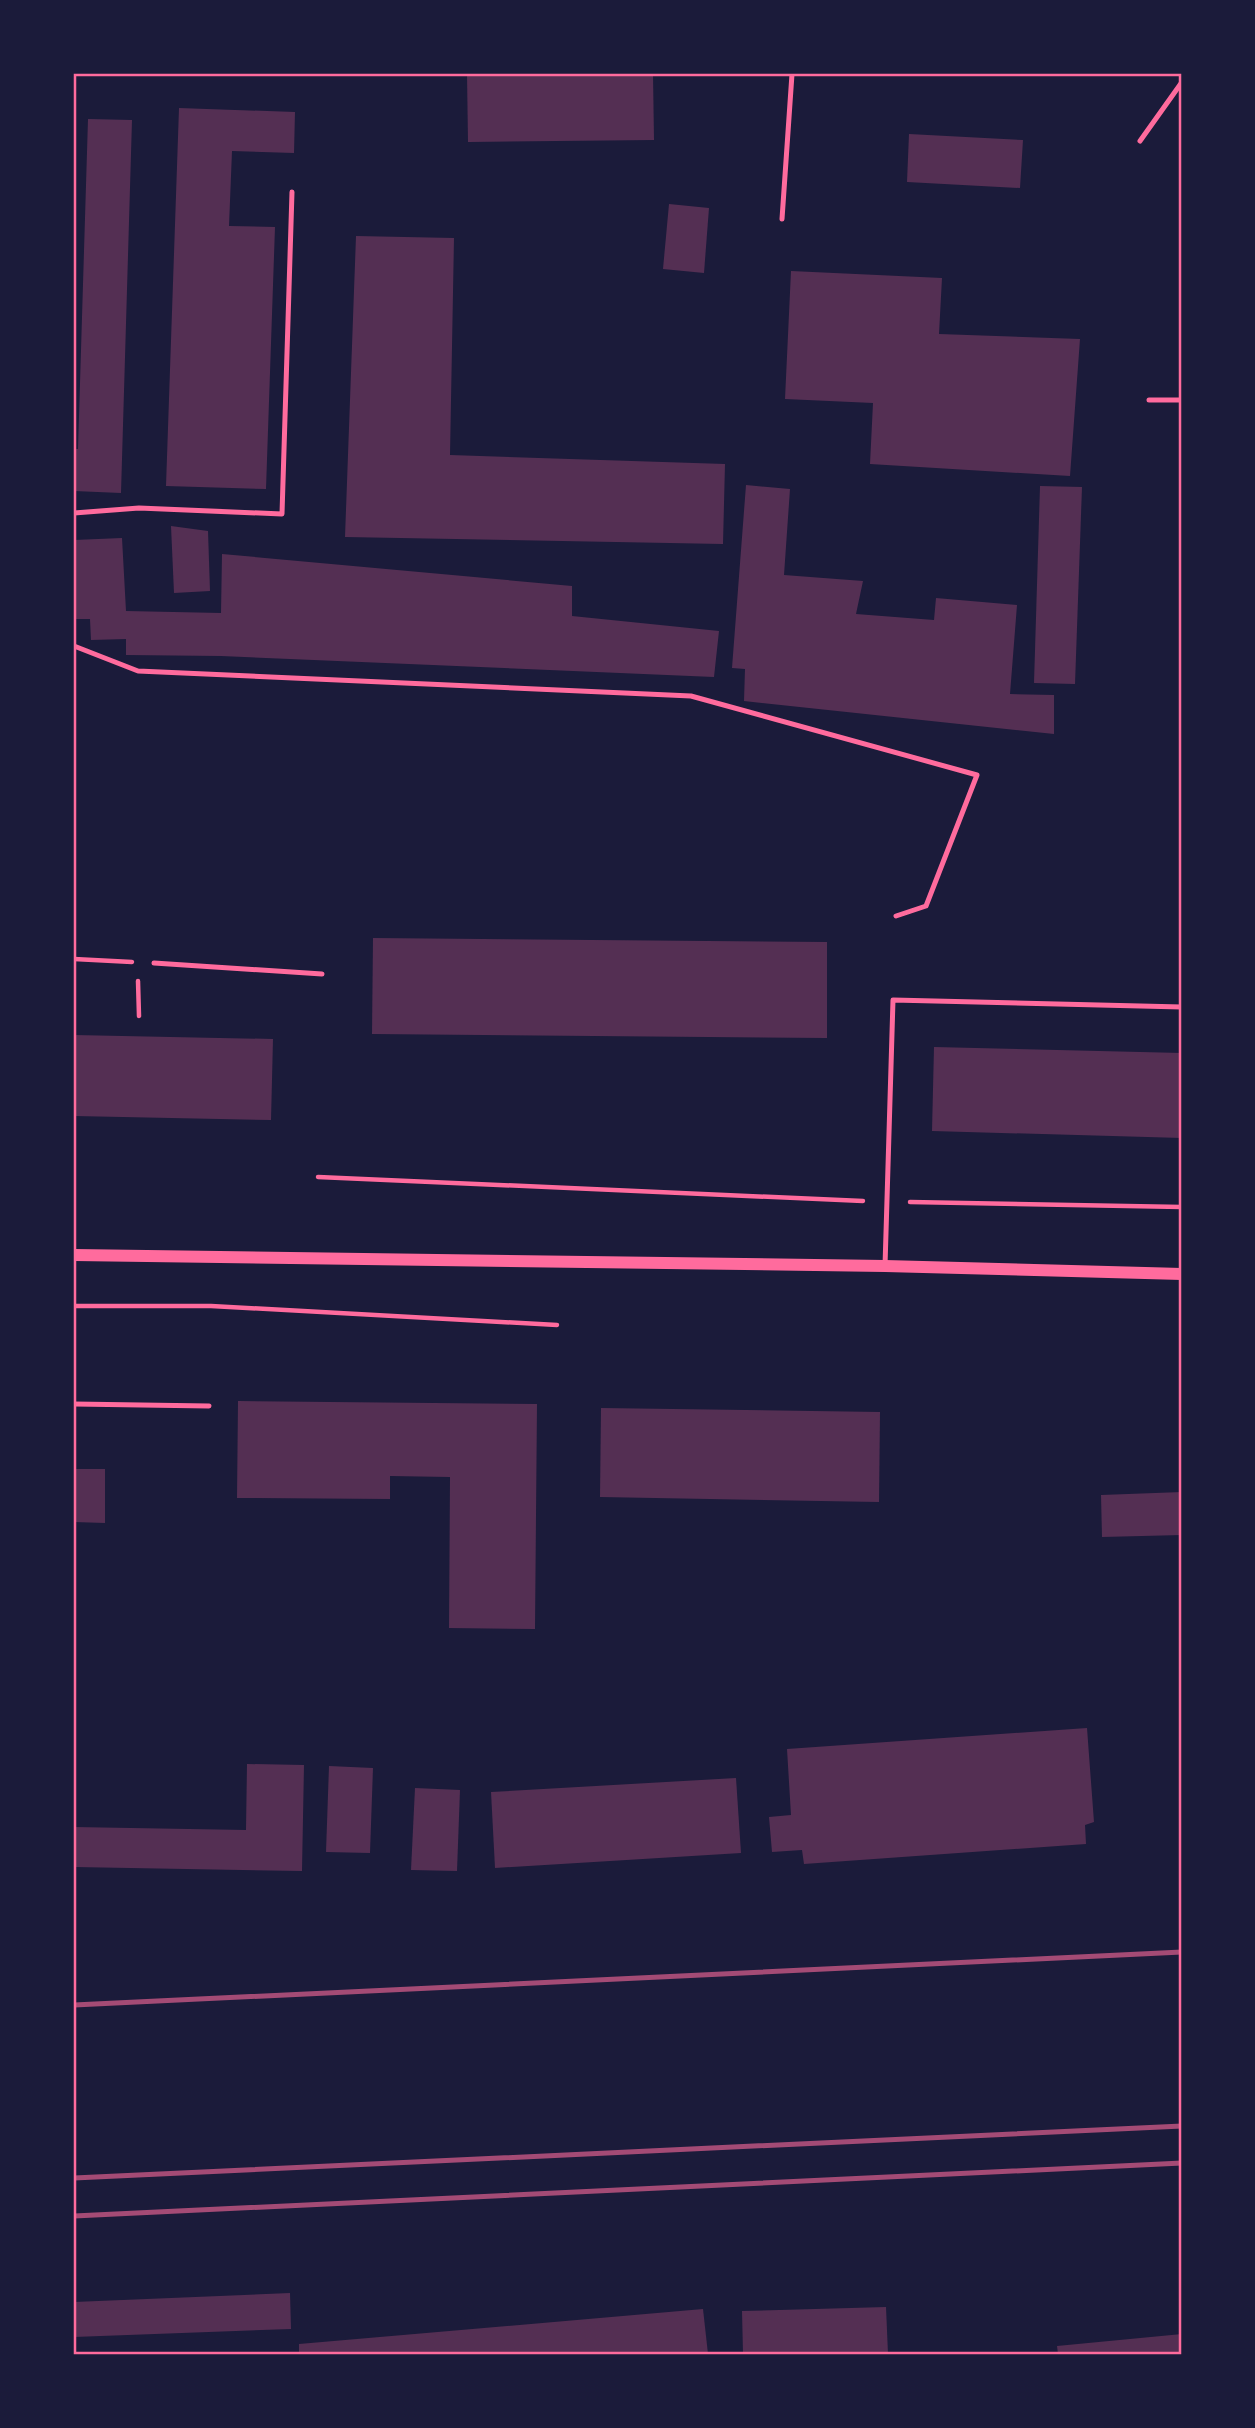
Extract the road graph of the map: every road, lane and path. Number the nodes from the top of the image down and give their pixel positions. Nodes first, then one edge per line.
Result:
1 (792, 74) edge
2 (1181, 82) edge
3 (1140, 141) dead end
4 (292, 192) dead end
5 (782, 219) dead end
6 (1149, 400) dead end
7 (1181, 400) edge
8 (74, 513) edge
9 (74, 646) edge
10 (897, 916) dead end
11 (74, 958) edge
12 (137, 962) junction
13 (154, 963) joint
14 (322, 974) dead end
15 (1181, 1007) edge
16 (139, 1016) dead end
17 (318, 1177) dead end
18 (885, 1202) junction
19 (1181, 1207) edge
20 (74, 1255) edge
21 (885, 1266) junction
22 (1181, 1274) edge
23 (74, 1306) edge
24 (557, 1325) dead end
25 (74, 1404) edge
26 (209, 1406) dead end

1 - 5 lane
2 - 3 lane
4 - 8 lane
6 - 7 lane
9 - 10 lane
11 - 12 path
12 - 13 path
12 - 16 path
13 - 14 lane
15 - 18 lane
17 - 18 path
18 - 19 path
18 - 21 lane
20 - 21 street
21 - 22 street
23 - 24 path
25 - 26 lane

